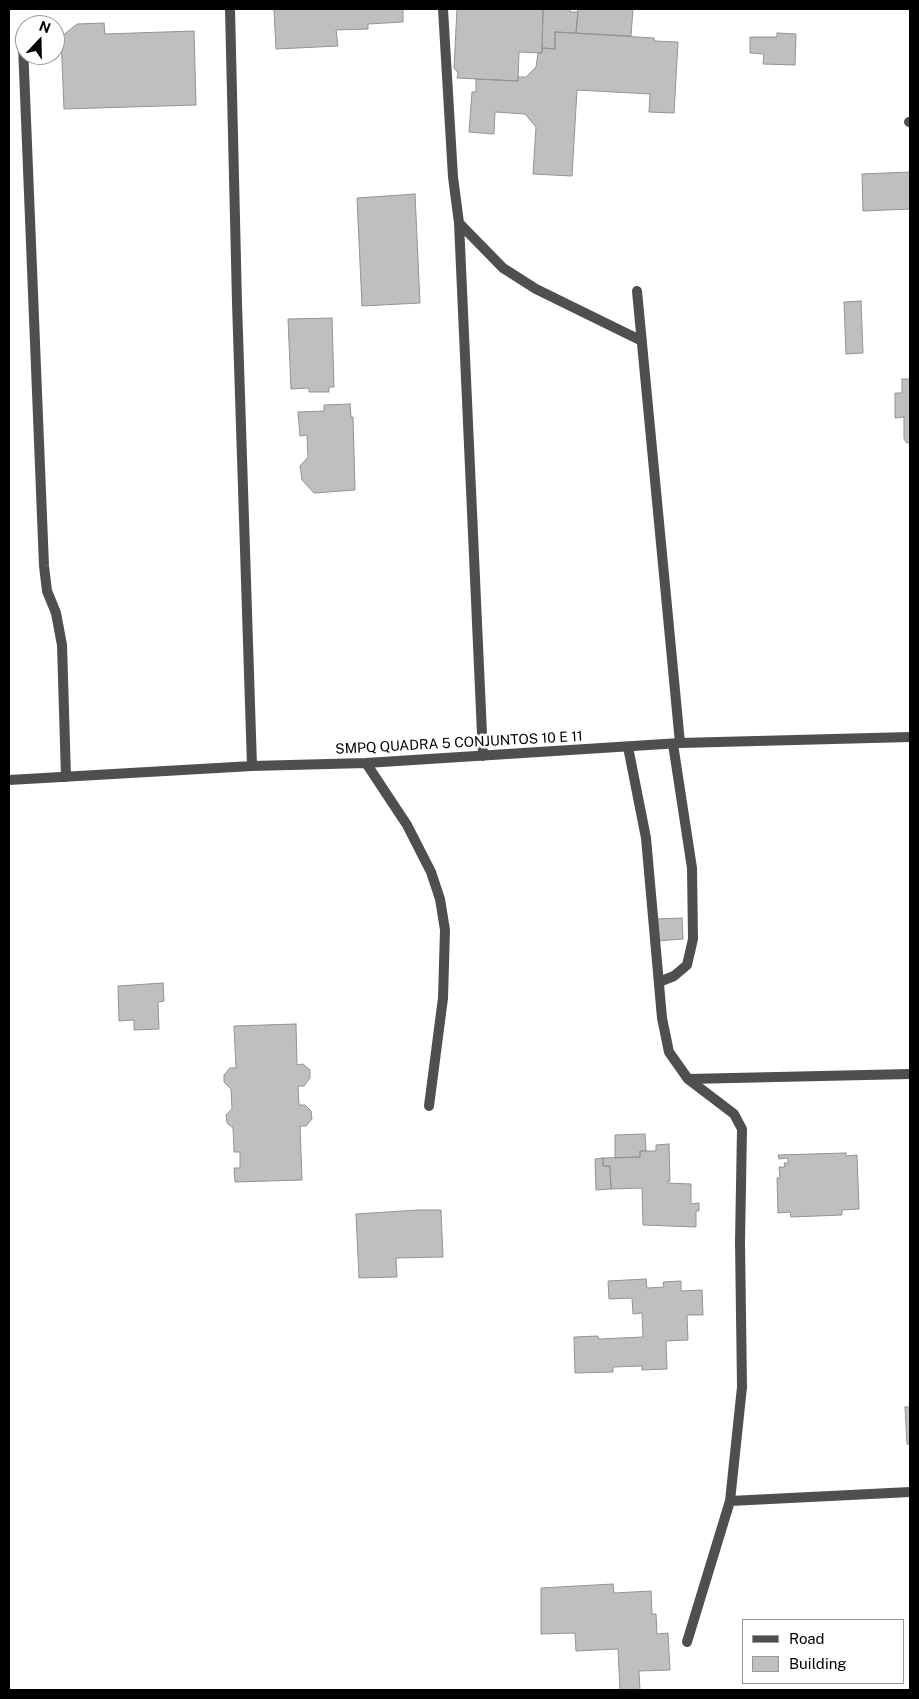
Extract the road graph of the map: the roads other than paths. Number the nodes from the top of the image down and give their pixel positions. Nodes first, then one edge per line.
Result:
1 (230, 9) edge
2 (443, 9) edge
3 (24, 65) edge
4 (459, 223) junction
5 (637, 291) dead end
6 (642, 341) junction
7 (910, 737) edge
8 (677, 744) junction
9 (628, 747) junction
10 (483, 756) junction
11 (366, 763) junction
12 (252, 766) junction
13 (66, 777) junction
14 (9, 780) edge
15 (659, 982) junction
16 (910, 1074) edge
17 (688, 1079) junction
18 (430, 1106) dead end
19 (910, 1492) edge
20 (730, 1501) junction
21 (687, 1642) dead end

1 - 12 street
2 - 4 street
3 - 13 street
4 - 6 street
4 - 10 street
5 - 6 street
6 - 8 street
7 - 8 street, SMPQ QUADRA 5 CONJUNTOS 10 E 11
8 - 9 street, SMPQ QUADRA 5 CONJUNTOS 10 E 11
8 - 15 street
9 - 10 street, SMPQ QUADRA 5 CONJUNTOS 10 E 11
9 - 15 street
10 - 11 street, SMPQ QUADRA 5 CONJUNTOS 10 E 11
11 - 12 street, SMPQ QUADRA 5 CONJUNTOS 10 E 11
11 - 18 street
12 - 13 street, SMPQ QUADRA 5 CONJUNTOS 10 E 11
13 - 14 street, SMPQ QUADRA 5 CONJUNTOS 10 E 11
15 - 17 street
16 - 17 street
17 - 20 street
19 - 20 street
20 - 21 street

